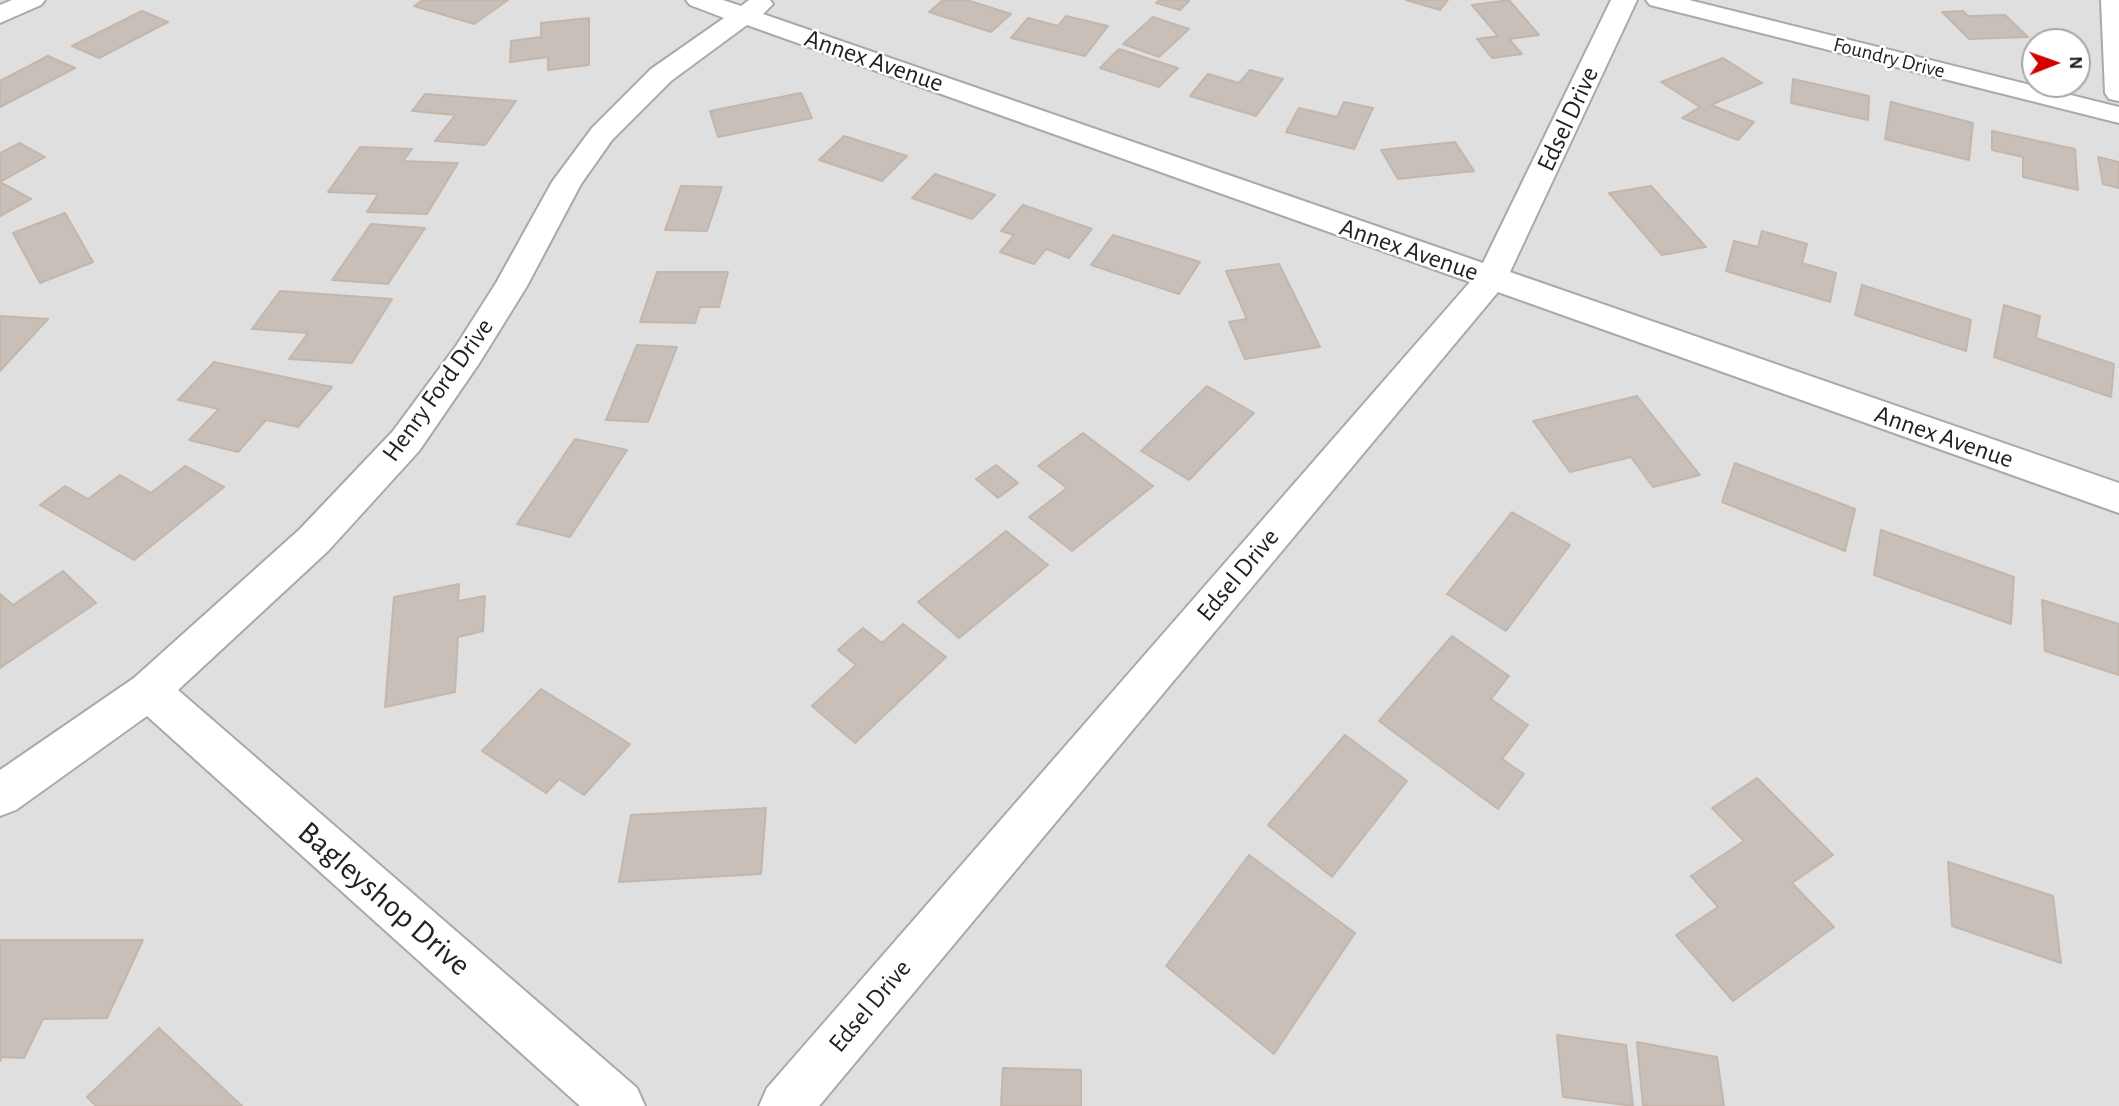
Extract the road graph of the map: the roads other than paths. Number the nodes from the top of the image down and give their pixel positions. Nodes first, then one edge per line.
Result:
1 (32, 0) edge
2 (699, 0) edge
3 (1624, 0) edge
4 (1659, 0) edge
5 (2115, 0) edge
6 (754, 8) edge
7 (0, 15) edge
8 (2119, 93) edge
9 (2119, 115) edge
10 (1491, 279) junction
11 (2119, 498) edge
12 (149, 691) junction
13 (0, 795) edge
14 (619, 1106) edge
15 (785, 1106) edge

1 - 7 street
2 - 6 street, Annex Avenue
3 - 10 street, Edsel Drive
4 - 9 street, Foundry Drive
5 - 8 street
6 - 10 street, Annex Avenue
6 - 12 street, Henry Ford Drive
10 - 11 street, Annex Avenue
10 - 15 street, Edsel Drive
12 - 13 street, Henry Ford Drive
12 - 14 street, Bagleyshop Drive

